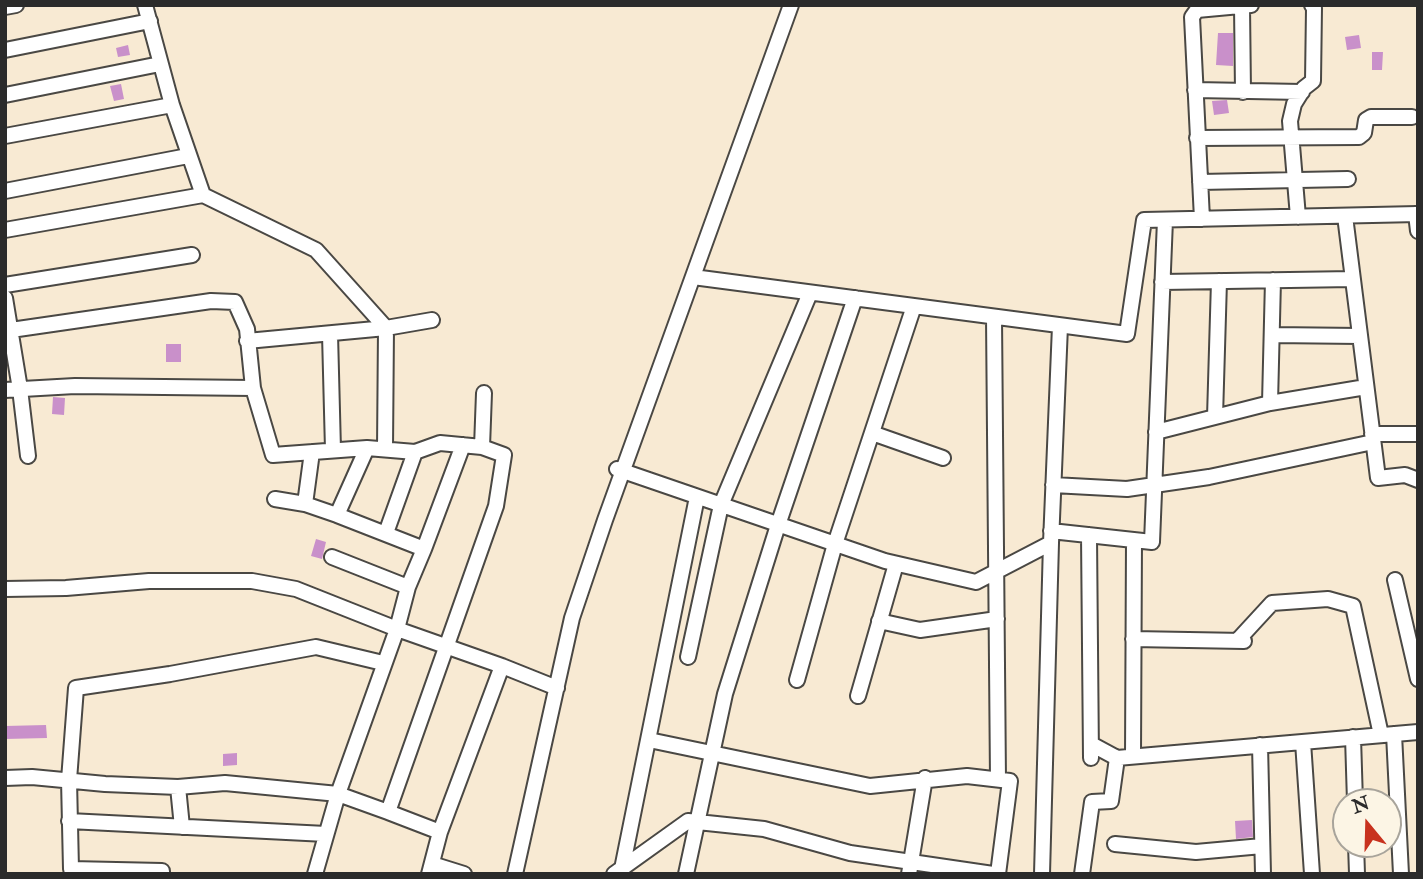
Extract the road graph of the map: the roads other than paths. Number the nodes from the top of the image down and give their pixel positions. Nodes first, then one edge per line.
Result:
1 (16, 5) edge
2 (145, 5) edge
3 (791, 5) edge
4 (1251, 5) edge
5 (1311, 5) edge
6 (1242, 6) edge
7 (5, 8) edge
8 (149, 22) junction
9 (5, 50) edge
10 (160, 64) junction
11 (1195, 90) junction
12 (1243, 92) junction
13 (1301, 92) junction
14 (5, 95) edge
15 (172, 105) junction
16 (1412, 117) dead end
17 (5, 136) edge
18 (1291, 136) junction
19 (1197, 138) junction
20 (188, 156) junction
21 (1348, 179) dead end
22 (1295, 180) junction
23 (1200, 182) junction
24 (5, 191) edge
25 (203, 195) junction
26 (1417, 214) edge
27 (1345, 216) junction
28 (1298, 217) junction
29 (1202, 219) junction
30 (1165, 220) junction
31 (5, 230) edge
32 (1418, 231) edge
33 (192, 255) dead end
34 (693, 277) junction
35 (1353, 279) junction
36 (1219, 281) junction
37 (1273, 281) junction
38 (1162, 282) junction
39 (5, 285) edge
40 (810, 293) junction
41 (5, 298) edge
42 (855, 298) junction
43 (914, 306) junction
44 (993, 317) junction
45 (432, 320) dead end
46 (1060, 326) junction
47 (386, 328) junction
48 (10, 330) junction
49 (330, 334) junction
50 (1272, 335) junction
51 (1360, 336) junction
52 (247, 341) junction
53 (1366, 387) junction
54 (253, 388) junction
55 (20, 389) junction
56 (5, 390) edge
57 (484, 393) dead end
58 (1270, 403) junction
59 (1214, 417) junction
60 (1156, 432) junction
61 (872, 433) junction
62 (1418, 434) edge
63 (1373, 438) junction
64 (463, 445) junction
65 (482, 447) junction
66 (368, 448) junction
67 (385, 449) junction
68 (333, 450) junction
69 (312, 452) junction
70 (415, 452) junction
71 (28, 456) dead end
72 (943, 458) dead end
73 (620, 470) junction
74 (1418, 480) edge
75 (1053, 485) junction
76 (1154, 485) junction
77 (697, 497) junction
78 (275, 499) dead end
79 (305, 504) junction
80 (721, 505) junction
81 (337, 515) junction
82 (778, 525) junction
83 (386, 533) junction
84 (1089, 535) junction
85 (1051, 537) junction
86 (1134, 540) junction
87 (835, 544) junction
88 (424, 549) junction
89 (331, 557) dead end
90 (896, 564) junction
91 (996, 572) junction
92 (1395, 580) dead end
93 (408, 587) junction
94 (5, 589) edge
95 (997, 619) junction
96 (879, 621) junction
97 (397, 629) junction
98 (1133, 639) junction
99 (445, 648) junction
100 (688, 657) dead end
101 (383, 663) junction
102 (502, 666) junction
103 (1418, 678) edge
104 (797, 680) dead end
105 (557, 688) junction
106 (858, 696) dead end
107 (1418, 732) edge
108 (1388, 734) junction
109 (1353, 737) junction
110 (649, 740) junction
111 (1303, 741) junction
112 (1259, 746) junction
113 (712, 753) junction
114 (1133, 757) junction
115 (1117, 758) junction
116 (5, 778) edge
117 (925, 778) junction
118 (999, 779) junction
119 (69, 780) junction
120 (178, 787) junction
121 (1355, 788) edge
122 (338, 794) junction
123 (388, 812) junction
124 (69, 821) junction
125 (697, 822) junction
126 (183, 827) junction
127 (440, 832) junction
128 (326, 834) junction
129 (1115, 844) dead end
130 (1262, 846) junction
131 (910, 867) edge
132 (430, 869) edge
133 (72, 872) edge
134 (619, 872) edge
135 (162, 874) edge
136 (315, 874) edge
137 (464, 874) edge
138 (515, 874) edge
139 (686, 874) edge
140 (993, 874) edge
141 (998, 874) edge
142 (1042, 874) edge
143 (1082, 874) edge
144 (1263, 874) edge
145 (1312, 874) edge
146 (1401, 874) edge

1 - 7 street
2 - 8 street
3 - 34 street
4 - 6 street
5 - 13 street
6 - 11 street
6 - 12 street
8 - 9 street
8 - 10 street
10 - 14 street
10 - 15 street
11 - 12 street
11 - 19 street
12 - 13 street
13 - 18 street
15 - 17 street
15 - 20 street
16 - 18 street
18 - 19 street
18 - 22 street
19 - 23 street
20 - 24 street
20 - 25 street
21 - 22 street
22 - 23 street
22 - 28 street
23 - 29 street
25 - 31 street
25 - 47 street
26 - 27 street
26 - 32 street
27 - 28 street
27 - 35 street
28 - 29 street
29 - 30 street
30 - 38 street
30 - 46 street
33 - 39 street
34 - 40 street
34 - 73 street
35 - 37 street
35 - 51 street
36 - 37 street
36 - 38 street
36 - 59 street
37 - 50 street
38 - 60 street
40 - 42 street
40 - 80 street
41 - 48 street
42 - 43 street
42 - 82 street
43 - 44 street
43 - 61 street
44 - 46 street
44 - 91 street
45 - 47 street
46 - 75 street
47 - 49 street
47 - 67 street
48 - 52 street
48 - 55 street
49 - 52 street
49 - 68 street
50 - 51 street
50 - 58 street
51 - 53 street
52 - 54 street
53 - 58 street
53 - 63 street
54 - 55 street
54 - 69 street
55 - 56 street
55 - 71 street
57 - 65 street
58 - 59 street
59 - 60 street
60 - 76 street
61 - 72 street
61 - 87 street
62 - 63 street
63 - 74 street
63 - 76 street
64 - 65 street
64 - 70 street
64 - 88 street
65 - 99 street
66 - 67 street
66 - 68 street
66 - 81 street
67 - 70 street
68 - 69 street
69 - 79 street
70 - 83 street
73 - 77 street
73 - 105 street
75 - 76 street
75 - 85 street
76 - 86 street
77 - 80 street
77 - 110 street
78 - 79 street
79 - 81 street
80 - 82 street
80 - 100 street
81 - 83 street
82 - 87 street
82 - 113 street
83 - 88 street
84 - 85 street
84 - 86 street
84 - 115 street
85 - 91 street
85 - 142 street
86 - 98 street
87 - 90 street
87 - 104 street
88 - 93 street
89 - 93 street
90 - 91 street
90 - 96 street
91 - 95 street
92 - 103 street
93 - 97 street
94 - 97 street
95 - 96 street
95 - 118 street
96 - 106 street
97 - 99 street
97 - 101 street
98 - 108 street
98 - 114 street
99 - 102 street
99 - 123 street
101 - 119 street
101 - 122 street
102 - 105 street
102 - 127 street
105 - 138 street
107 - 108 street
108 - 109 street
108 - 146 street
109 - 111 street
109 - 121 street
110 - 113 street
110 - 134 street
111 - 112 street
111 - 145 street
112 - 114 street
112 - 130 street
113 - 117 street
113 - 125 street
114 - 115 street
115 - 143 street
116 - 119 street
117 - 118 street
117 - 131 street
118 - 141 street
119 - 120 street
119 - 124 street
120 - 122 street
120 - 126 street
122 - 123 street
122 - 128 street
123 - 127 street
124 - 126 street
124 - 133 street
125 - 131 street
125 - 134 street
125 - 139 street
126 - 128 street
127 - 132 street
128 - 136 street
129 - 130 street
130 - 144 street
131 - 140 street
132 - 137 street
133 - 135 street

